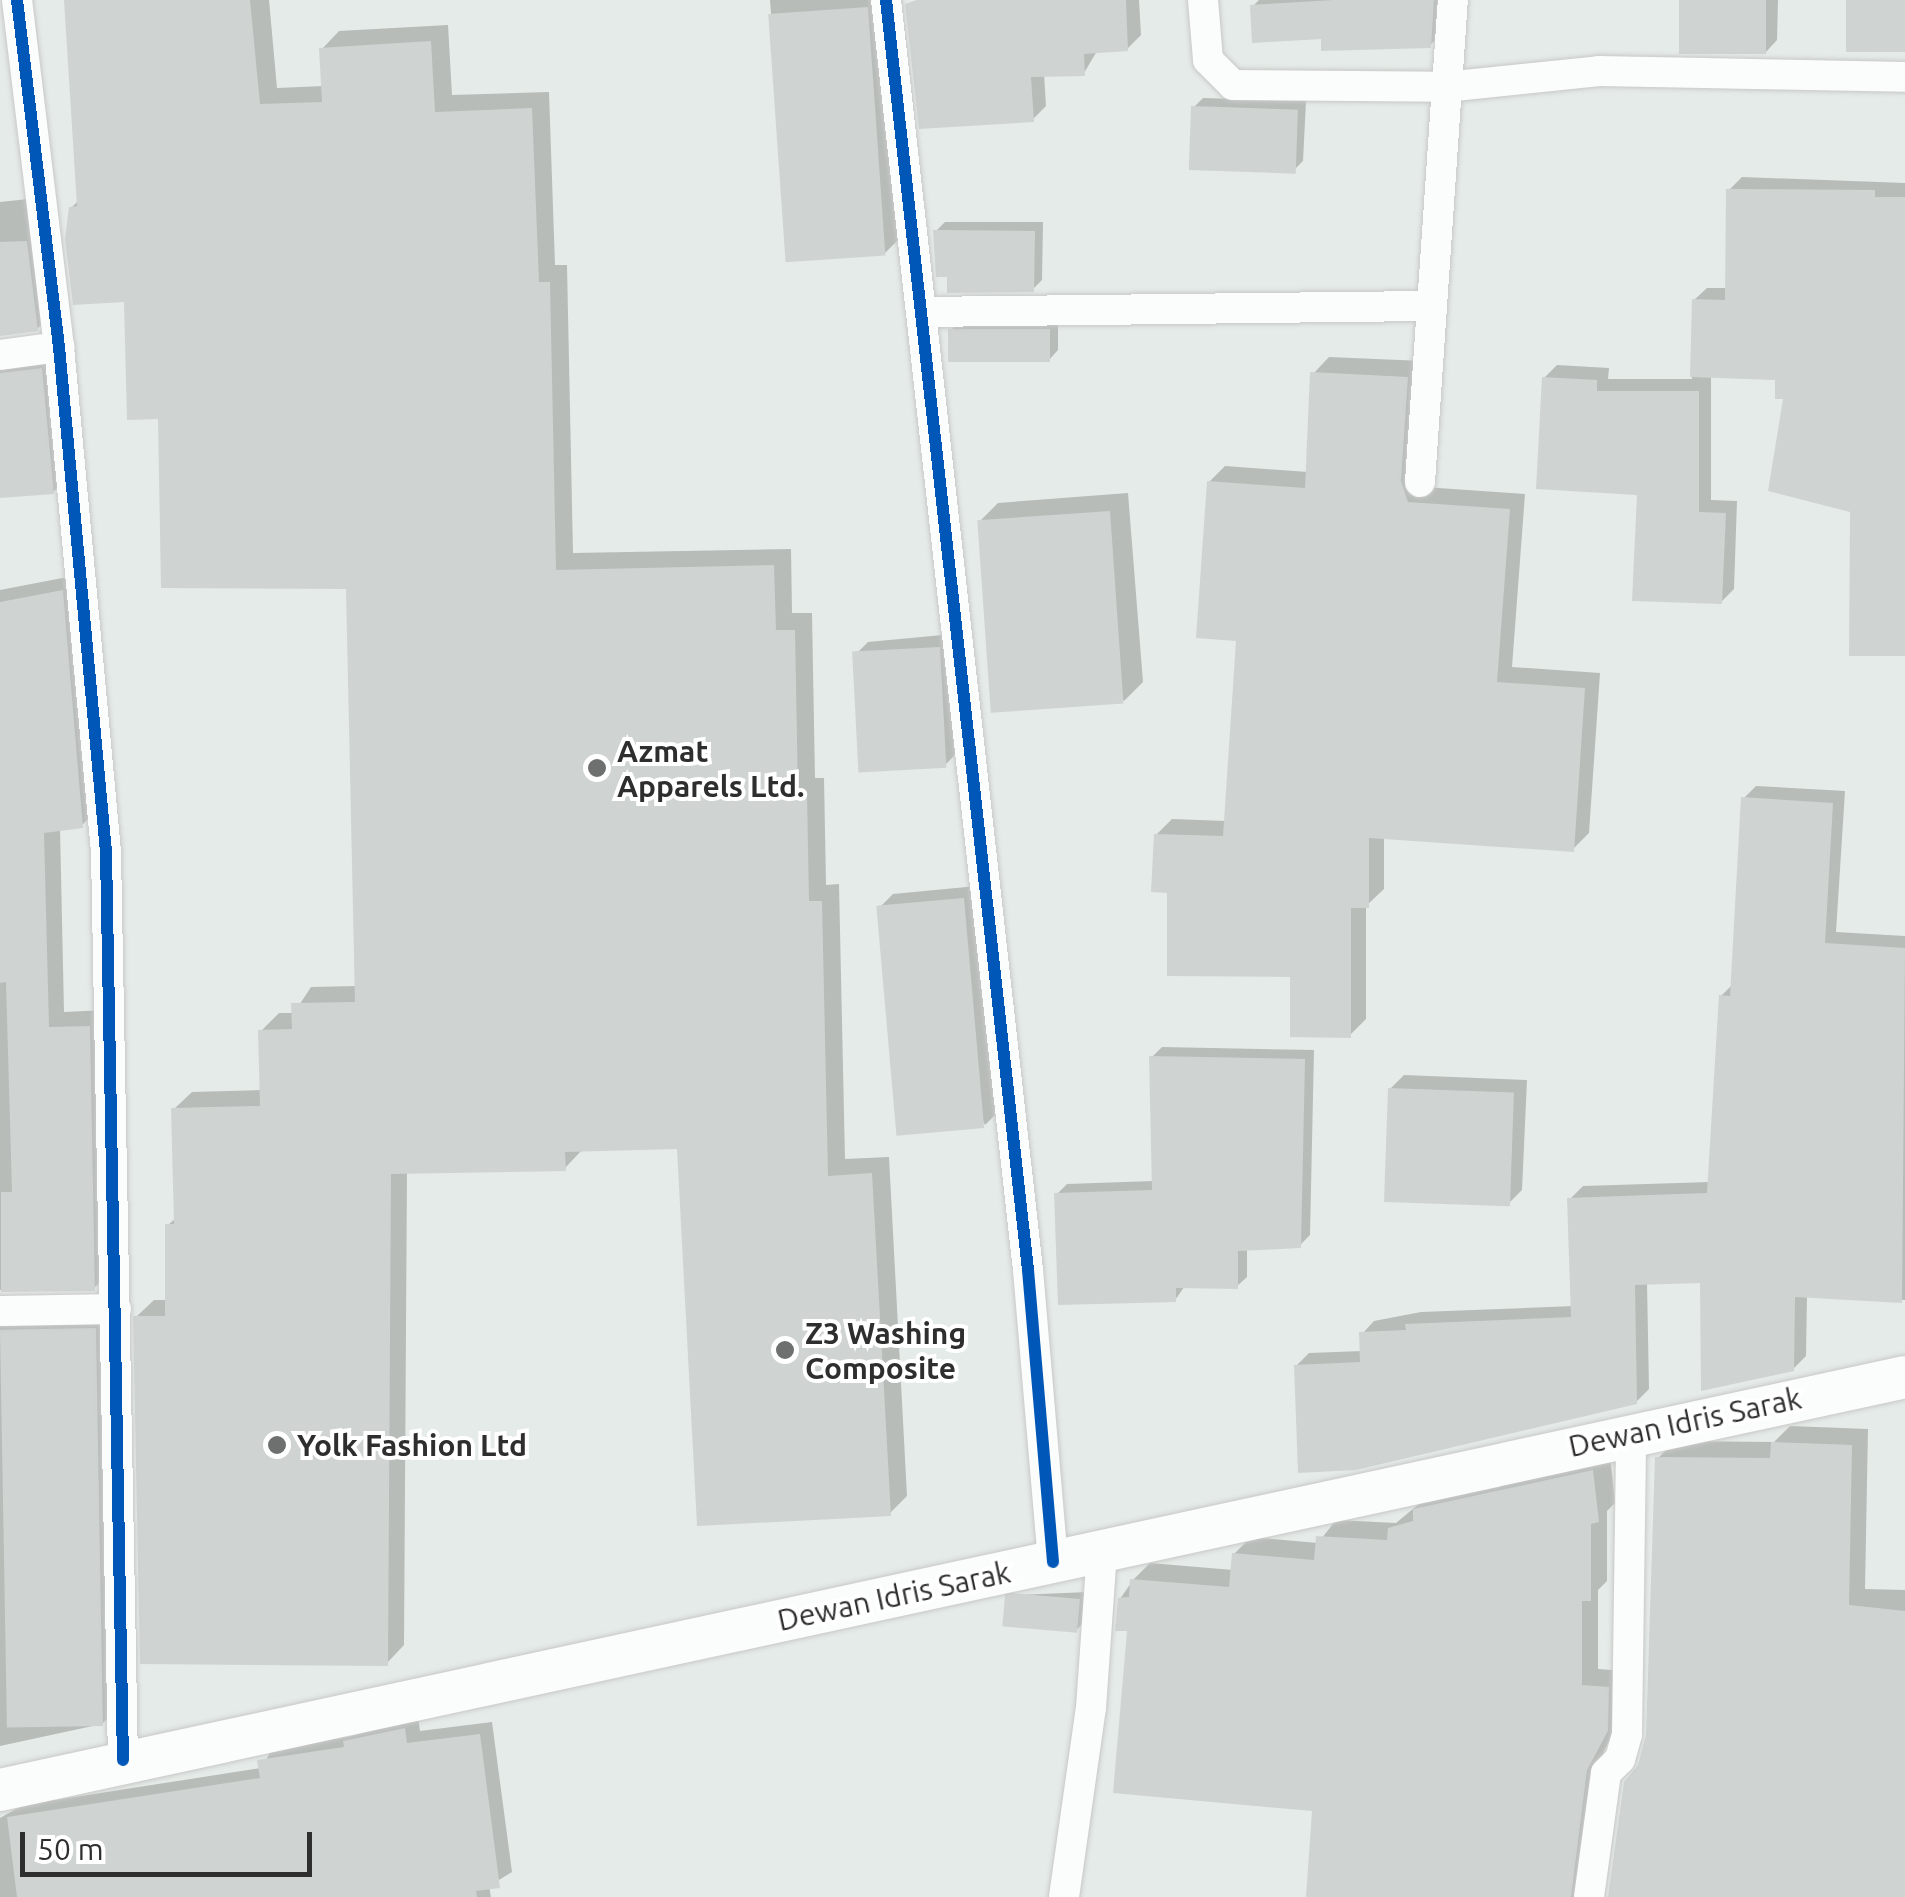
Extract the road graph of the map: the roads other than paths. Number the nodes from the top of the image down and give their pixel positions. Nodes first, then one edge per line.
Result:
1 (18, 0) edge
2 (886, 0) edge
3 (1204, 0) edge
4 (1453, 0) edge
5 (12, 59) edge
6 (1905, 77) edge
7 (1445, 87) junction
8 (1429, 306) junction
9 (921, 312) junction
10 (60, 346) junction
11 (0, 355) edge
12 (1420, 482) dead end
13 (116, 1309) junction
14 (0, 1311) edge
15 (1905, 1377) edge
16 (1631, 1433) junction
17 (1102, 1551) junction
18 (1054, 1562) junction
19 (122, 1760) junction
20 (0, 1790) edge
21 (1064, 1897) edge
22 (1589, 1897) edge

1 - 5 street
2 - 9 street
3 - 7 street
4 - 7 street
5 - 10 street
6 - 7 street
7 - 8 street
8 - 9 street
8 - 12 street
9 - 18 street
10 - 11 street
10 - 13 street
13 - 14 street
13 - 19 street
15 - 16 main road, Dewan Idris Sarak
16 - 17 main road, Dewan Idris Sarak
16 - 22 street
17 - 18 main road, Dewan Idris Sarak
17 - 21 street
18 - 19 main road, Dewan Idris Sarak
19 - 20 main road, Dewan Idris Sarak

